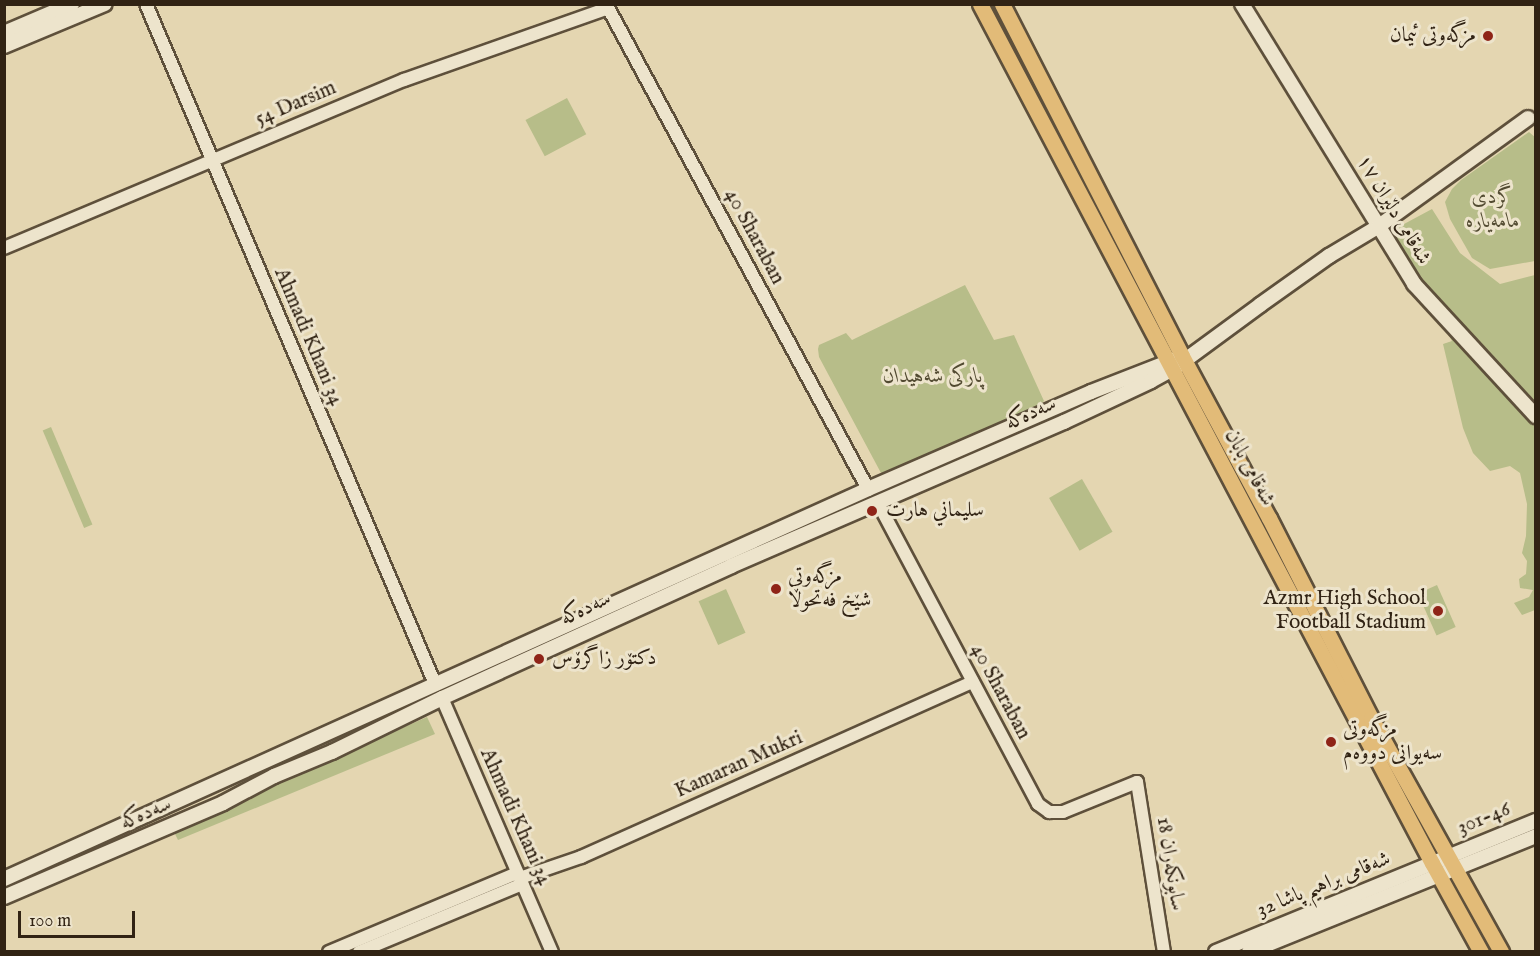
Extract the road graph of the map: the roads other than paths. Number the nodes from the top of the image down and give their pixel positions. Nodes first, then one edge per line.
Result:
1 (72, 4) edge
2 (105, 4) edge
3 (146, 4) edge
4 (980, 4) edge
5 (1002, 4) edge
6 (1242, 4) edge
7 (607, 6) edge
8 (4, 33) edge
9 (4, 46) edge
10 (1033, 64) junction
11 (1016, 74) junction
12 (1050, 96) junction
13 (1032, 105) junction
14 (1528, 118) dead end
15 (211, 159) junction
16 (1379, 226) junction
17 (4, 248) edge
18 (1179, 361) junction
19 (1536, 416) edge
20 (992, 435) junction
21 (999, 451) junction
22 (868, 489) junction
23 (878, 503) junction
24 (631, 604) junction
25 (612, 613) junction
26 (972, 682) junction
27 (435, 684) junction
28 (442, 698) junction
29 (305, 744) junction
30 (274, 758) junction
31 (312, 760) junction
32 (280, 774) junction
33 (1137, 782) joint
34 (1536, 821) edge
35 (1536, 836) edge
36 (65, 853) junction
37 (1451, 862) junction
38 (72, 868) junction
39 (1435, 869) junction
40 (520, 878) junction
41 (4, 879) edge
42 (4, 897) edge
43 (371, 940) junction
44 (329, 951) edge
45 (359, 951) edge
46 (552, 951) edge
47 (1164, 951) edge
48 (1216, 951) edge
49 (1249, 951) edge
50 (1481, 951) edge
51 (1501, 951) edge

1 - 8 main road
2 - 9 main road
3 - 15 street, Ahmadi Khani 34
4 - 11 main road, شەقامی بابان
5 - 10 main road
6 - 16 main road, شەقامی دلێران ١٧
7 - 15 street, 54 Darsim
7 - 22 street, 40 Sharaban
10 - 11 main road
10 - 12 main road
11 - 13 main road, شەقامی بابان
12 - 13 main road
12 - 18 main road
13 - 18 main road, شەقامی بابان
14 - 16 main road
15 - 17 street, 54 Darsim
15 - 27 street, Ahmadi Khani 34
16 - 18 main road
16 - 19 main road, شەقامی دلێران ١٧
18 - 20 main road, سەدەکە
18 - 21 main road, سەدەکە
18 - 37 main road
18 - 39 main road, شەقامی بابان
20 - 21 main road
20 - 22 main road, سەدەکە
21 - 23 main road, سەدەکە
22 - 24 main road, سەدەکە
23 - 24 main road, سەدەکە
23 - 26 street, 40 Sharaban
24 - 25 main road, سەدەکە
25 - 27 main road, سەدەکە
25 - 28 main road, سەدەکە
26 - 33 street, 40 Sharaban
26 - 40 street, Kamaran Mukri
27 - 29 main road, سەدەکە
28 - 31 main road, سەدەکە
28 - 40 street, Ahmadi Khani 34
29 - 30 main road, سەدەکە
29 - 31 main road
30 - 32 main road
30 - 36 main road, سەدەکە
31 - 32 main road, سەدەکە
32 - 38 main road, سەدەکە
33 - 47 street, 18 سابونکەران
34 - 37 main road, 301-46
35 - 37 main road, 301-46
36 - 38 main road
36 - 41 main road, سەدەکە
37 - 39 main road, شەقامی براهیم پاشا 32
37 - 51 main road
38 - 42 main road, سەدەکە
39 - 48 main road, شەقامی براهیم پاشا 32
39 - 49 main road, شەقامی براهیم پاشا 32
39 - 50 main road, شەقامی بابان
40 - 43 street, Kamaran Mukri
40 - 46 street, Ahmadi Khani 34
43 - 44 street, Kamaran Mukri
43 - 45 street, Kamaran Mukri

